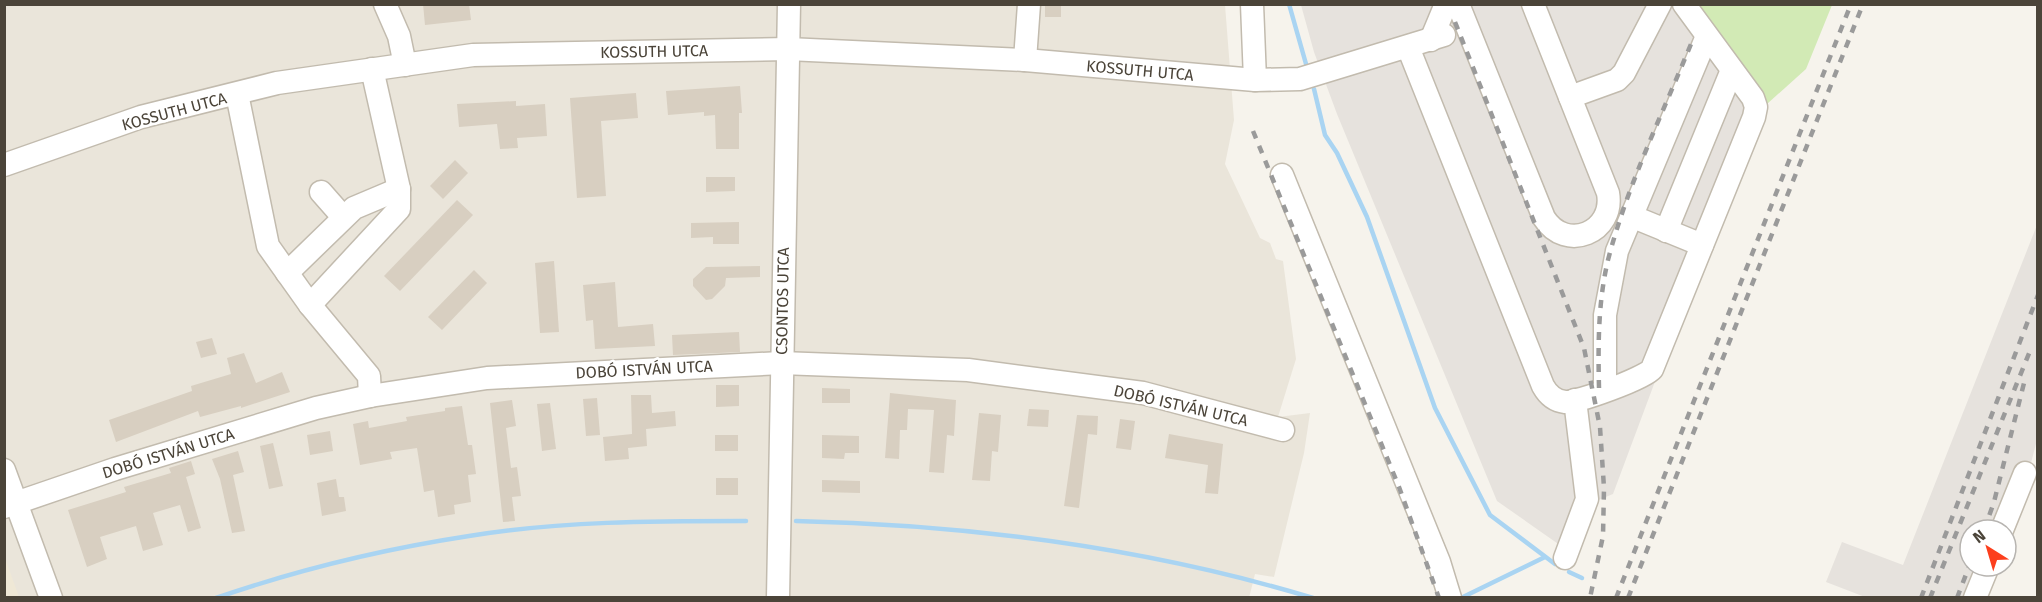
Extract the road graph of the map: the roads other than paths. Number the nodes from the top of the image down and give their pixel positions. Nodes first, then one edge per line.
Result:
1 (385, 4) edge
2 (789, 4) edge
3 (1029, 4) edge
4 (1252, 4) edge
5 (1446, 4) edge
6 (1458, 4) edge
7 (1533, 4) edge
8 (1660, 4) edge
9 (1684, 4) edge
10 (1707, 36) junction
11 (1408, 47) junction
12 (788, 49) junction
13 (1025, 60) junction
14 (405, 65) junction
15 (372, 69) junction
16 (1732, 70) junction
17 (1255, 80) junction
18 (237, 94) junction
19 (1570, 97) junction
20 (4, 165) edge
21 (1282, 175) dead end
22 (321, 192) dead end
23 (389, 194) junction
24 (1631, 216) junction
25 (343, 217) junction
26 (1666, 231) junction
27 (1702, 245) junction
28 (287, 273) junction
29 (310, 305) junction
30 (780, 363) junction
31 (1605, 390) junction
32 (370, 396) junction
33 (1575, 400) junction
34 (1283, 430) dead end
35 (4, 470) edge
36 (2025, 473) dead end
37 (10, 505) edge
38 (2007, 518) edge
39 (1565, 558) dead end
40 (1983, 578) edge
41 (51, 597) edge
42 (778, 597) edge
43 (1450, 597) edge
44 (1975, 597) edge

1 - 14 street
2 - 12 street, CSONTOS UTCA
3 - 13 street
4 - 17 street
5 - 11 street, KOSSUTH UTCA
6 - 19 street
7 - 19 street
8 - 19 street
9 - 10 street
10 - 16 street
10 - 24 street
11 - 17 street, KOSSUTH UTCA
11 - 33 street
12 - 13 street, KOSSUTH UTCA
12 - 14 street, KOSSUTH UTCA
12 - 30 street, CSONTOS UTCA
13 - 17 street, KOSSUTH UTCA
14 - 15 street, KOSSUTH UTCA
15 - 18 street, KOSSUTH UTCA
15 - 23 street
16 - 26 street
16 - 27 street
18 - 20 street, KOSSUTH UTCA
18 - 28 street
21 - 43 street
22 - 25 street
23 - 25 street
23 - 29 street
24 - 26 street
24 - 31 street
25 - 28 street
26 - 27 street
27 - 31 street
28 - 29 street
29 - 32 street
30 - 32 street, DOBÓ ISTVÁN UTCA
30 - 34 street, DOBÓ ISTVÁN UTCA
30 - 42 street, CSONTOS UTCA
31 - 33 street
32 - 37 street, DOBÓ ISTVÁN UTCA
33 - 39 street
35 - 37 street
36 - 38 street
37 - 41 street
40 - 44 street

